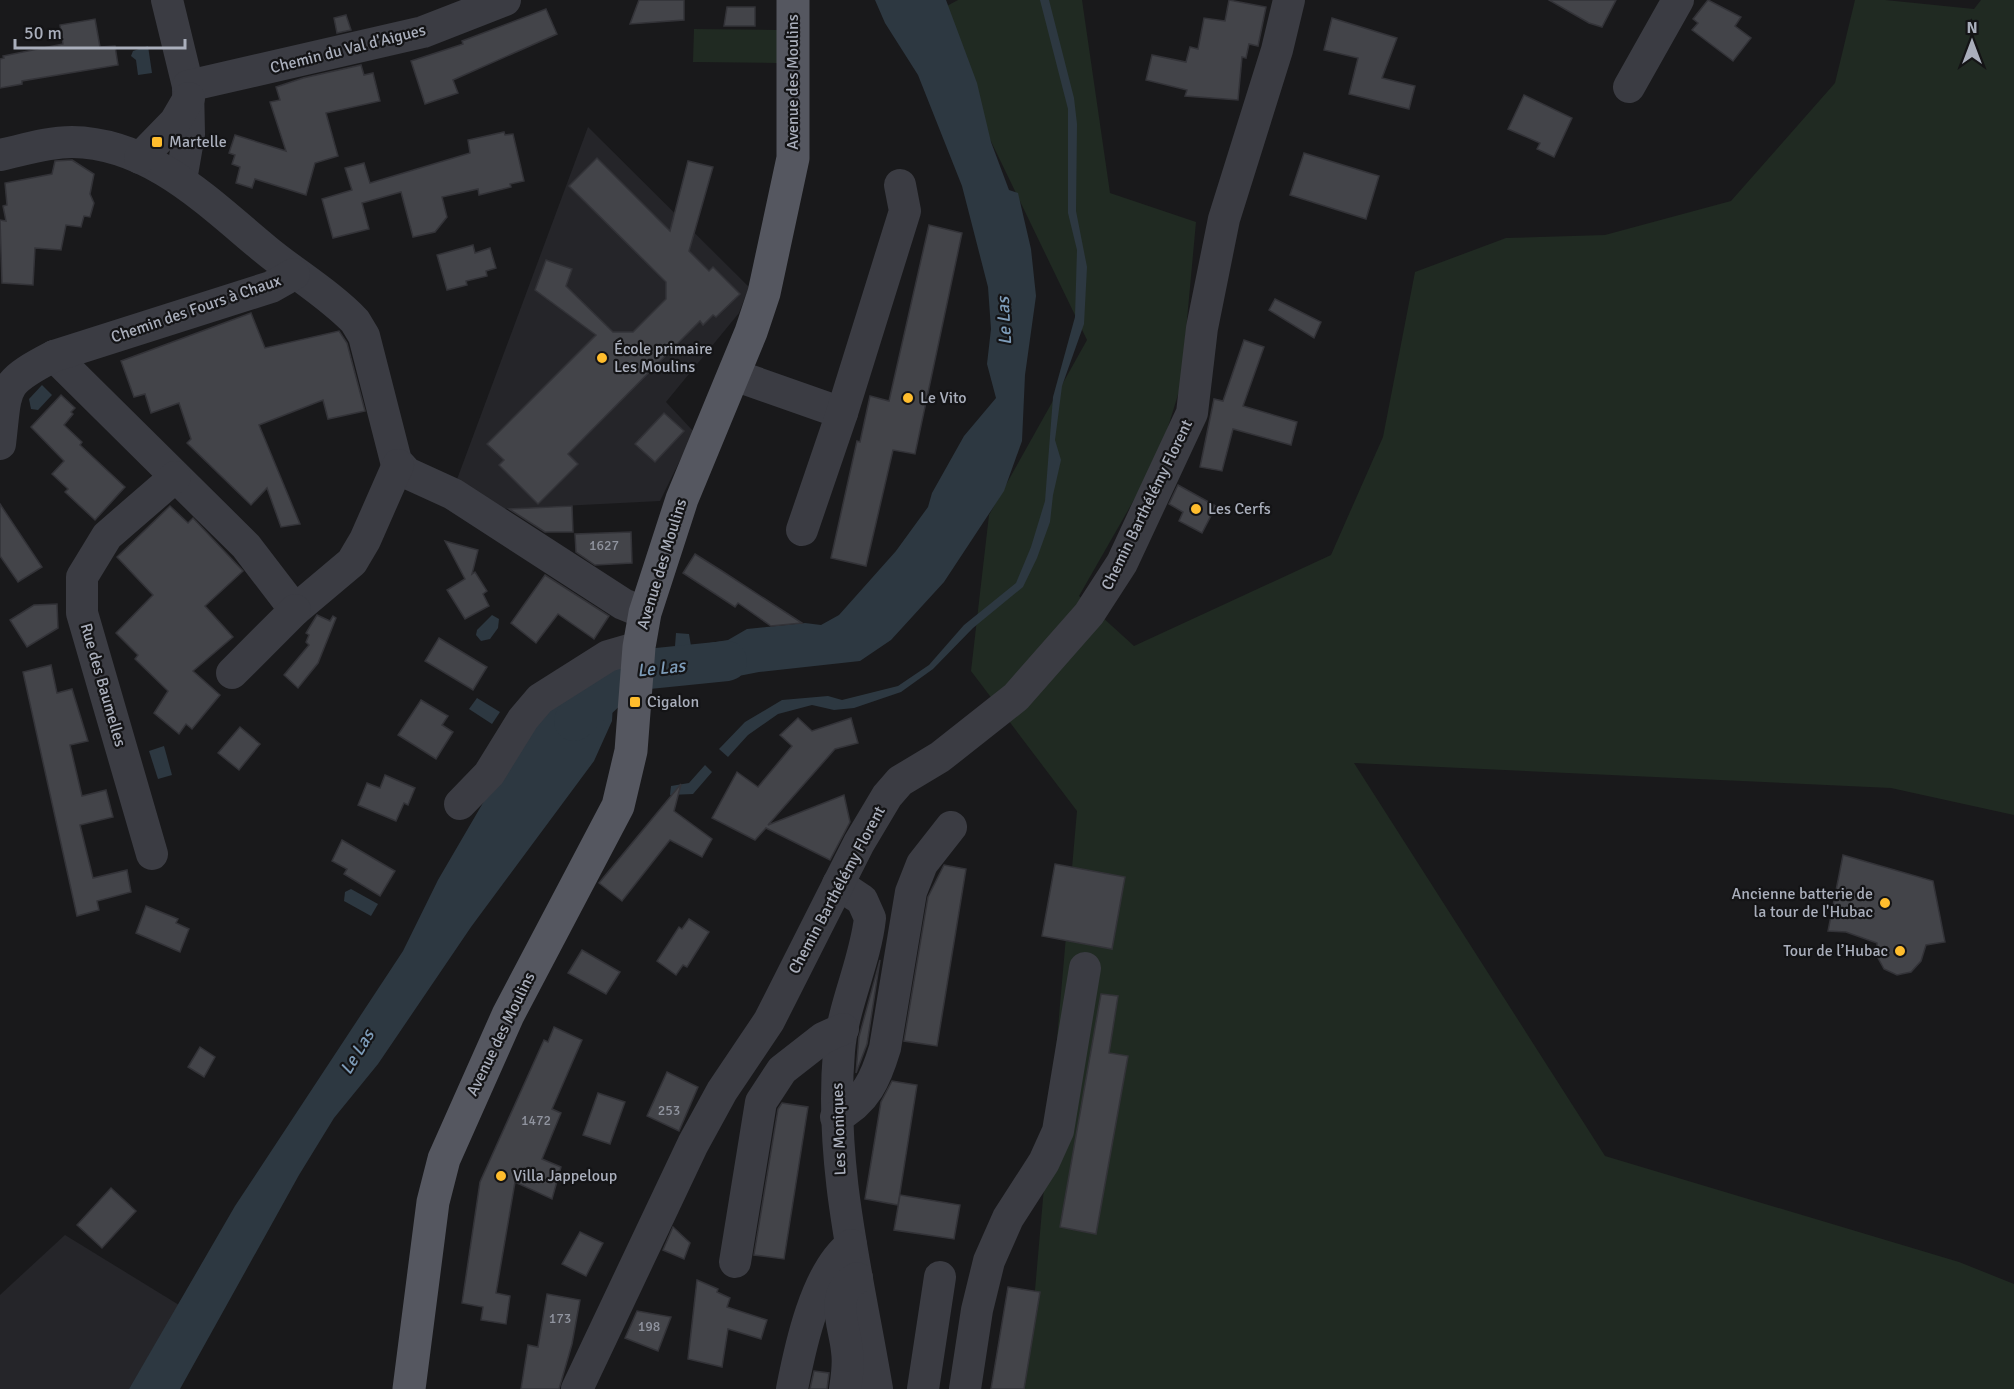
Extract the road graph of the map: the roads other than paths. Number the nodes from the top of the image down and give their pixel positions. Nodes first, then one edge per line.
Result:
1 (167, 0) edge
2 (505, 0) edge
3 (793, 0) edge
4 (1289, 0) edge
5 (1678, 0) edge
6 (1629, 87) dead end
7 (189, 92) junction
8 (0, 154) edge
9 (140, 158) junction
10 (181, 180) junction
11 (900, 185) dead end
12 (294, 274) junction
13 (54, 356) junction
14 (734, 375) junction
15 (842, 413) junction
16 (0, 444) edge
17 (398, 465) junction
18 (175, 477) junction
19 (802, 530) dead end
20 (295, 610) junction
21 (645, 613) junction
22 (637, 664) junction
23 (232, 673) dead end
24 (460, 804) dead end
25 (951, 827) dead end
26 (152, 854) dead end
27 (838, 884) junction
28 (1085, 968) dead end
29 (843, 1029) junction
30 (836, 1117) junction
31 (851, 1245) junction
32 (735, 1262) dead end
33 (940, 1277) dead end
34 (857, 1278) junction
35 (409, 1389) edge
36 (577, 1389) edge
37 (792, 1389) edge
38 (845, 1389) edge
39 (877, 1389) edge
40 (923, 1389) edge
41 (965, 1389) edge

1 - 7 street
2 - 7 street, Chemin du Val d'Aigues
3 - 14 main road, Avenue des Moulins
4 - 27 street, Chemin Barthélémy Florent
5 - 6 street
7 - 9 street
7 - 10 street
8 - 9 street
9 - 10 street
10 - 12 street
11 - 15 street
12 - 13 street, Chemin des Fours à Chaux
12 - 17 street, Chemin des Fours à Chaux
13 - 16 street, Chemin des Fours à Chaux
13 - 18 street
14 - 15 street
14 - 21 main road, Avenue des Moulins
15 - 19 street
17 - 20 street
17 - 21 street
18 - 20 street
18 - 26 street, Rue des Baumelles
20 - 23 street
21 - 22 main road, Avenue des Moulins
22 - 24 street
22 - 35 main road, Avenue des Moulins
25 - 30 street
27 - 29 street, Les Moniques
27 - 36 street, Chemin Barthélémy Florent
28 - 41 street
29 - 30 street, Les Moniques
29 - 32 street
30 - 31 street, Les Moniques
31 - 34 street, Les Moniques
31 - 37 street
33 - 40 street
34 - 38 street
34 - 39 street, Les Moniques

